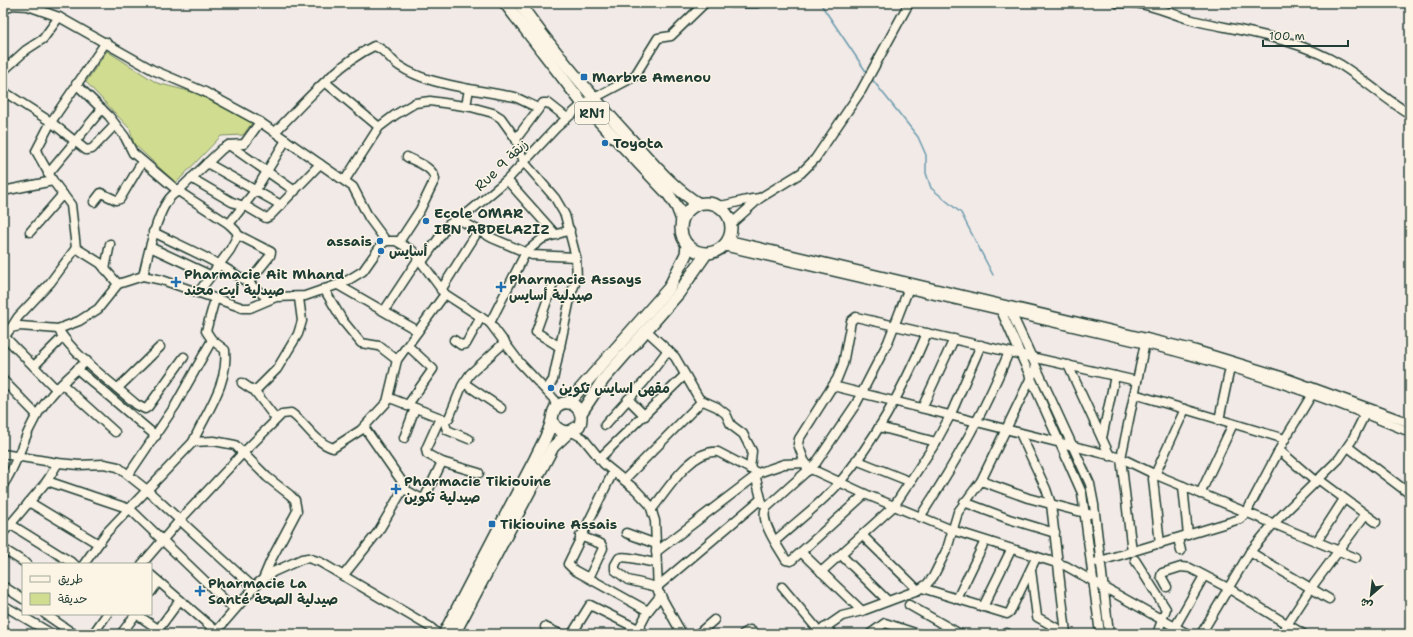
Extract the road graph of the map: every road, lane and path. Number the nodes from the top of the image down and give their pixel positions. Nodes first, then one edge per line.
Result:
1 (505, 3) edge
2 (519, 3) edge
3 (705, 3) edge
4 (732, 3) edge
5 (757, 3) edge
6 (909, 3) edge
7 (1118, 3) edge
8 (1134, 3) edge
9 (7, 5) edge
10 (3, 11) edge
11 (59, 17) junction
12 (106, 42) junction
13 (3, 71) edge
14 (325, 82) junction
15 (76, 84) junction
16 (469, 89) junction
17 (3, 91) edge
18 (593, 97) junction
19 (583, 104) junction
20 (466, 106) junction
21 (538, 108) junction
22 (102, 109) junction
23 (1410, 114) edge
24 (567, 118) junction
25 (51, 122) junction
26 (260, 122) junction
27 (115, 125) junction
28 (379, 127) junction
29 (275, 132) junction
30 (516, 138) junction
31 (286, 140) junction
32 (75, 142) junction
33 (229, 145) junction
34 (407, 157) dead end
35 (142, 162) junction
36 (524, 162) junction
37 (207, 163) junction
38 (320, 164) junction
39 (266, 172) junction
40 (50, 178) junction
41 (191, 178) junction
42 (345, 180) junction
43 (506, 180) junction
44 (3, 191) edge
45 (178, 191) junction
46 (255, 191) junction
47 (295, 191) junction
48 (63, 194) junction
49 (760, 198) junction
50 (94, 202) dead end
51 (699, 204) junction
52 (281, 205) junction
53 (242, 206) junction
54 (717, 206) junction
55 (458, 219) junction
56 (682, 220) junction
57 (229, 224) junction
58 (731, 224) junction
59 (570, 230) junction
60 (478, 231) junction
61 (30, 232) dead end
62 (154, 232) junction
63 (238, 235) junction
64 (556, 235) junction
65 (386, 241) junction
66 (399, 242) junction
67 (726, 243) junction
68 (110, 244) dead end
69 (687, 245) junction
70 (150, 247) junction
71 (76, 248) junction
72 (526, 252) junction
73 (706, 254) junction
74 (576, 257) junction
75 (420, 260) junction
76 (219, 264) junction
77 (105, 268) junction
78 (210, 275) junction
79 (143, 276) junction
80 (249, 282) junction
81 (118, 284) junction
82 (553, 284) dead end
83 (338, 285) junction
84 (910, 285) junction
85 (324, 289) junction
86 (443, 292) junction
87 (198, 293) junction
88 (299, 298) junction
89 (215, 299) junction
90 (268, 299) junction
91 (997, 302) junction
92 (1007, 304) junction
93 (1000, 310) junction
94 (384, 311) junction
95 (1011, 313) junction
96 (481, 317) junction
97 (490, 323) junction
98 (895, 325) junction
99 (58, 329) junction
100 (646, 330) junction
101 (418, 331) junction
102 (927, 333) junction
103 (6, 334) edge
104 (63, 337) junction
105 (954, 339) junction
106 (212, 340) junction
107 (454, 340) dead end
108 (1146, 340) junction
109 (505, 342) junction
110 (981, 345) junction
111 (408, 346) junction
112 (160, 347) dead end
113 (560, 347) junction
114 (668, 350) junction
115 (1009, 352) junction
116 (1020, 354) junction
117 (184, 357) dead end
118 (1032, 357) junction
119 (398, 360) junction
120 (87, 361) junction
121 (1231, 364) junction
122 (1068, 365) junction
123 (34, 366) junction
124 (1036, 366) junction
125 (77, 369) junction
126 (685, 374) junction
127 (1115, 376) junction
128 (1031, 377) junction
129 (3, 380) edge
130 (1137, 381) junction
131 (242, 383) dead end
132 (464, 383) junction
133 (833, 386) junction
134 (59, 387) junction
135 (118, 388) junction
136 (254, 390) junction
137 (546, 390) junction
138 (1314, 391) junction
139 (862, 393) junction
140 (1134, 394) junction
141 (390, 398) junction
142 (628, 399) junction
143 (701, 400) junction
144 (894, 401) junction
145 (563, 404) junction
146 (411, 407) junction
147 (501, 408) dead end
148 (922, 408) junction
149 (1185, 409) junction
150 (1367, 410) junction
151 (37, 415) junction
152 (645, 416) junction
153 (950, 416) junction
154 (581, 417) junction
155 (276, 419) junction
156 (442, 419) junction
157 (552, 419) junction
158 (1219, 420) junction
159 (977, 422) junction
160 (1410, 423) edge
161 (1233, 424) junction
162 (605, 425) dead end
163 (364, 427) junction
164 (878, 427) junction
165 (1006, 430) junction
166 (115, 432) dead end
167 (570, 432) junction
168 (1410, 432) edge
169 (1020, 433) junction
170 (156, 436) junction
171 (404, 438) dead end
172 (1102, 438) junction
173 (1285, 439) junction
174 (469, 440) dead end
175 (193, 442) junction
176 (936, 442) junction
177 (588, 443) junction
178 (1061, 443) junction
179 (1073, 446) junction
180 (1348, 447) junction
181 (1279, 450) junction
182 (243, 453) junction
183 (3, 454) edge
184 (17, 456) junction
185 (1110, 456) junction
186 (1121, 458) junction
187 (599, 459) junction
188 (856, 460) junction
189 (442, 462) junction
190 (58, 463) junction
191 (808, 468) junction
192 (613, 472) junction
193 (755, 472) junction
194 (479, 473) dead end
195 (129, 474) junction
196 (1154, 474) junction
197 (624, 480) junction
198 (1317, 480) junction
199 (47, 481) junction
200 (981, 481) junction
201 (911, 482) junction
202 (839, 483) junction
203 (3, 485) edge
204 (1183, 486) junction
205 (404, 489) junction
206 (147, 490) junction
207 (865, 494) junction
208 (1200, 494) junction
209 (1410, 494) edge
210 (761, 499) junction
211 (1344, 499) junction
212 (29, 502) junction
213 (964, 502) junction
214 (1051, 504) junction
215 (894, 506) junction
216 (130, 509) junction
217 (652, 509) junction
218 (764, 511) junction
219 (1246, 512) junction
220 (1086, 513) junction
221 (1095, 515) junction
222 (1365, 515) junction
223 (920, 517) junction
224 (179, 521) junction
225 (1376, 522) dead end
226 (1274, 523) junction
227 (10, 524) junction
228 (952, 530) junction
229 (3, 532) edge
230 (1055, 533) junction
231 (626, 534) dead end
232 (862, 535) junction
233 (1188, 535) junction
234 (580, 536) junction
235 (1178, 538) junction
236 (775, 541) junction
237 (985, 541) junction
238 (1316, 541) junction
239 (162, 542) junction
240 (97, 543) junction
241 (1160, 544) junction
242 (656, 548) junction
243 (3, 549) edge
244 (1011, 550) junction
245 (1182, 551) dead end
246 (1339, 551) junction
247 (801, 552) junction
248 (1250, 552) junction
249 (840, 555) junction
250 (1134, 556) junction
251 (1036, 558) junction
252 (1356, 558) dead end
253 (1101, 562) junction
254 (25, 563) edge
255 (72, 563) edge
256 (85, 563) edge
257 (143, 563) edge
258 (656, 563) junction
259 (1058, 563) junction
260 (1092, 563) junction
261 (1031, 569) junction
262 (821, 572) junction
263 (152, 576) edge
264 (343, 576) junction
265 (1204, 576) junction
266 (589, 578) junction
267 (263, 579) junction
268 (1094, 580) junction
269 (158, 582) junction
270 (3, 586) edge
271 (1103, 586) junction
272 (253, 587) junction
273 (657, 587) junction
274 (782, 587) dead end
275 (1167, 587) dead end
276 (1228, 588) junction
277 (1311, 588) junction
278 (920, 589) junction
279 (152, 591) edge
280 (661, 595) junction
281 (22, 598) edge
282 (957, 599) junction
283 (1329, 599) dead end
284 (180, 600) junction
285 (888, 601) junction
286 (3, 605) edge
287 (909, 605) dead end
288 (983, 607) junction
289 (234, 609) junction
290 (648, 611) junction
291 (862, 611) junction
292 (46, 615) edge
293 (106, 615) edge
294 (135, 615) edge
295 (137, 615) edge
296 (714, 620) dead end
297 (1163, 620) junction
298 (1288, 625) junction
299 (430, 627) junction
300 (546, 627) dead end
301 (1175, 627) junction
302 (449, 631) edge
303 (637, 631) edge
304 (820, 631) edge
305 (157, 632) edge
306 (215, 633) edge
307 (915, 633) edge
308 (52, 634) edge
309 (74, 634) edge
310 (93, 634) edge
311 (121, 634) edge
312 (438, 634) edge
313 (560, 634) edge
314 (572, 634) edge
315 (682, 634) edge
316 (698, 634) edge
317 (742, 634) edge
318 (756, 634) edge
319 (833, 634) edge
320 (870, 634) edge
321 (960, 634) edge
322 (1049, 634) edge
323 (1055, 634) edge
324 (1066, 634) edge
325 (1100, 634) edge
326 (1109, 634) edge
327 (1157, 634) edge
328 (1188, 634) edge
329 (1201, 634) edge
330 (1281, 634) edge
331 (1303, 634) edge

1 - 19 highway, RN1
2 - 18 highway, RN1
3 - 18 street, Rue 9 زنقة
4 - 5 street
6 - 49 street
7 - 8 street
8 - 23 street
9 - 10 street
9 - 11 street
11 - 12 street
11 - 13 street
12 - 15 street
12 - 26 street
14 - 16 street
14 - 28 street
14 - 29 street
15 - 22 street
15 - 25 street
16 - 20 street
16 - 21 street
17 - 25 street
18 - 19 street, Rue 9 زنقة
18 - 51 highway, RN1
19 - 24 street, Rue 9 زنقة
19 - 56 highway, RN1
20 - 28 street
20 - 30 street
21 - 24 street
21 - 30 street
22 - 27 street
22 - 32 street
24 - 36 street, Rue 9 زنقة
25 - 32 street
25 - 40 street
26 - 29 street
26 - 33 street
27 - 32 street
27 - 35 street
28 - 42 street
29 - 31 street
30 - 36 street
31 - 38 street
31 - 39 street
32 - 40 street
33 - 37 street
33 - 39 street
34 - 66 street
35 - 45 street
35 - 50 street
36 - 43 street, Rue 9 زنقة
36 - 59 street
37 - 41 street
37 - 46 street
38 - 42 street
38 - 47 street
39 - 46 street
39 - 47 street
40 - 44 street
40 - 48 street
41 - 45 street
41 - 53 street
42 - 65 street
43 - 55 street, Rue 9 زنقة
43 - 64 street
45 - 57 street
45 - 62 street
46 - 52 street
46 - 53 street
47 - 52 street
48 - 61 street
48 - 71 street
49 - 54 street
49 - 58 street
51 - 54 highway, RN1
51 - 56 highway
52 - 53 street
53 - 57 street
54 - 58 highway
55 - 60 street
55 - 75 street, Rue 9 زنقة
56 - 69 highway, RN1
57 - 63 street
58 - 67 highway
59 - 64 street
59 - 74 street
60 - 72 street
60 - 86 street
62 - 70 street
62 - 76 street
63 - 76 street
63 - 80 street
64 - 72 street
65 - 66 street
65 - 83 street
66 - 75 street
67 - 73 highway
67 - 84 street
68 - 77 street
69 - 73 highway
69 - 145 highway
70 - 78 street
70 - 79 street
71 - 77 street
71 - 103 street
72 - 74 street
72 - 97 street
73 - 100 highway
74 - 113 street
75 - 86 street
75 - 94 street, Rue 9 زنقة
76 - 78 street
76 - 80 street
77 - 81 street
78 - 87 street
79 - 81 street
79 - 87 street
80 - 90 street
81 - 99 street
82 - 113 street
83 - 85 street
83 - 94 street
84 - 91 street
84 - 93 street
84 - 98 street
85 - 88 street
85 - 119 street
86 - 96 street
86 - 101 street
87 - 89 street
88 - 90 street
88 - 136 street
89 - 90 street
89 - 106 street
91 - 92 street
91 - 93 street
92 - 95 street
92 - 108 street
93 - 95 street
93 - 116 street
94 - 101 street
95 - 108 street
95 - 118 street
96 - 97 street
96 - 107 street
97 - 109 street
98 - 102 street
98 - 133 street
98 - 139 street
99 - 103 street
99 - 104 street
100 - 114 street
100 - 154 highway
101 - 111 street
102 - 105 street
102 - 144 street
103 - 123 street
104 - 120 street
104 - 123 street
105 - 110 street
105 - 148 street
106 - 170 street
106 - 175 street
108 - 121 street
108 - 130 street
109 - 132 street
109 - 137 street
110 - 115 street
110 - 153 street
111 - 119 street
111 - 146 street
112 - 135 street
113 - 137 street
114 - 126 street
114 - 142 street
115 - 116 street
115 - 159 street
116 - 118 street
116 - 128 street
117 - 135 street
118 - 122 street
118 - 124 street
119 - 141 street
120 - 125 street
120 - 135 street
121 - 138 street
121 - 158 street
122 - 127 street
122 - 172 street
123 - 134 street
124 - 128 street
124 - 179 street
125 - 134 street
125 - 170 street
126 - 143 street
126 - 152 street
127 - 130 street
127 - 172 street
128 - 165 street
128 - 178 street
129 - 151 street
130 - 140 street
131 - 136 street
132 - 147 street
132 - 156 street
133 - 139 street
133 - 191 street
134 - 151 street
134 - 166 street
136 - 155 street
137 - 145 street
138 - 150 street
138 - 173 street
139 - 144 street
139 - 191 street
140 - 149 street
140 - 186 street
141 - 146 street
141 - 163 street
142 - 152 street
142 - 162 street
143 - 193 street
143 - 197 street
144 - 148 street
144 - 164 street
145 - 154 highway
145 - 157 highway
146 - 156 street
146 - 171 street
148 - 153 street
149 - 158 street
149 - 196 street
150 - 160 street
150 - 168 street
150 - 180 street
151 - 184 street
152 - 187 street
153 - 159 street
153 - 176 street
154 - 167 highway
154 - 177 street
155 - 163 street
155 - 182 street
156 - 174 street
156 - 189 street
157 - 167 highway
157 - 302 highway
158 - 161 street
159 - 165 street
159 - 223 street
161 - 173 street
161 - 208 street
163 - 205 street
164 - 176 street
164 - 188 street
165 - 169 street
165 - 200 street
167 - 177 street
167 - 302 highway
169 - 178 street
169 - 214 street
170 - 195 street
172 - 185 street
173 - 181 street
175 - 182 street
175 - 206 street
176 - 201 street
177 - 187 street
178 - 179 street
178 - 220 street
179 - 185 street
179 - 221 street
180 - 198 street
180 - 209 street
181 - 198 street
181 - 219 street
182 - 224 street
182 - 267 street
183 - 184 street
184 - 190 street
184 - 203 street
185 - 186 street
186 - 196 street
186 - 250 street
187 - 192 street
188 - 201 street
188 - 202 street
189 - 194 street
189 - 205 street
190 - 195 street
190 - 199 street
191 - 193 street
191 - 202 street
191 - 218 street
192 - 197 street
192 - 234 street
193 - 210 street
193 - 217 street
193 - 242 street
195 - 206 street
196 - 204 street
196 - 241 street
197 - 217 street
198 - 211 street
198 - 226 street
199 - 212 street
199 - 216 street
200 - 213 street
200 - 214 street
201 - 215 street
202 - 207 street
202 - 236 street
204 - 208 street
204 - 233 street
205 - 264 street
206 - 216 street
206 - 224 street
207 - 215 street
207 - 247 street
208 - 219 street
210 - 218 street
210 - 273 street
211 - 222 street
211 - 238 street
212 - 227 street
212 - 240 street
213 - 228 street
213 - 230 street
214 - 220 street
214 - 230 street
215 - 223 street
215 - 232 street
216 - 239 street
216 - 240 street
217 - 242 street
218 - 236 street
219 - 226 street
219 - 233 street
220 - 221 street
220 - 260 street
221 - 253 street
222 - 225 street
222 - 246 street
223 - 228 street
224 - 239 street
224 - 272 street
226 - 238 street
226 - 248 street
227 - 229 street
227 - 255 street
228 - 237 street
228 - 278 street
230 - 259 street
231 - 242 street
232 - 249 street
232 - 278 street
233 - 235 street
234 - 266 street
234 - 266 street
235 - 241 street
235 - 245 street
236 - 247 street
237 - 244 street
237 - 282 street
238 - 246 street
239 - 257 street
239 - 289 street
240 - 256 street
241 - 250 street
242 - 258 street
243 - 254 street
244 - 251 street
244 - 288 street
246 - 252 street
246 - 277 street
247 - 262 street
248 - 276 street
248 - 277 street
249 - 262 street
249 - 285 street
250 - 253 street
250 - 297 street
251 - 259 street
251 - 261 street
253 - 260 street
253 - 271 street
258 - 273 street
258 - 273 street
259 - 268 street
259 - 324 street
260 - 268 street
261 - 288 street
261 - 324 street
262 - 291 street
263 - 269 street
264 - 267 street
264 - 299 street
265 - 275 street
265 - 276 street
265 - 301 street
266 - 290 street
267 - 272 street
268 - 271 street
268 - 325 street
269 - 279 street
269 - 284 street
270 - 281 street
271 - 297 street
271 - 326 street
272 - 289 street
273 - 280 street
274 - 304 street
276 - 298 street
276 - 329 street
277 - 283 street
277 - 298 street
278 - 282 street
278 - 285 street
280 - 290 street
280 - 315 street
282 - 288 street
284 - 305 street
284 - 306 street
285 - 291 street
286 - 308 street
287 - 321 street
289 - 306 street
290 - 303 street
291 - 304 street
292 - 309 street
293 - 310 street
294 - 311 street
295 - 305 street
296 - 316 street
297 - 301 street
297 - 327 street
298 - 330 street
298 - 331 street
299 - 302 street
299 - 312 street
300 - 313 street
301 - 328 street
303 - 314 street
304 - 319 street
307 - 320 street
317 - 318 street
322 - 323 street

